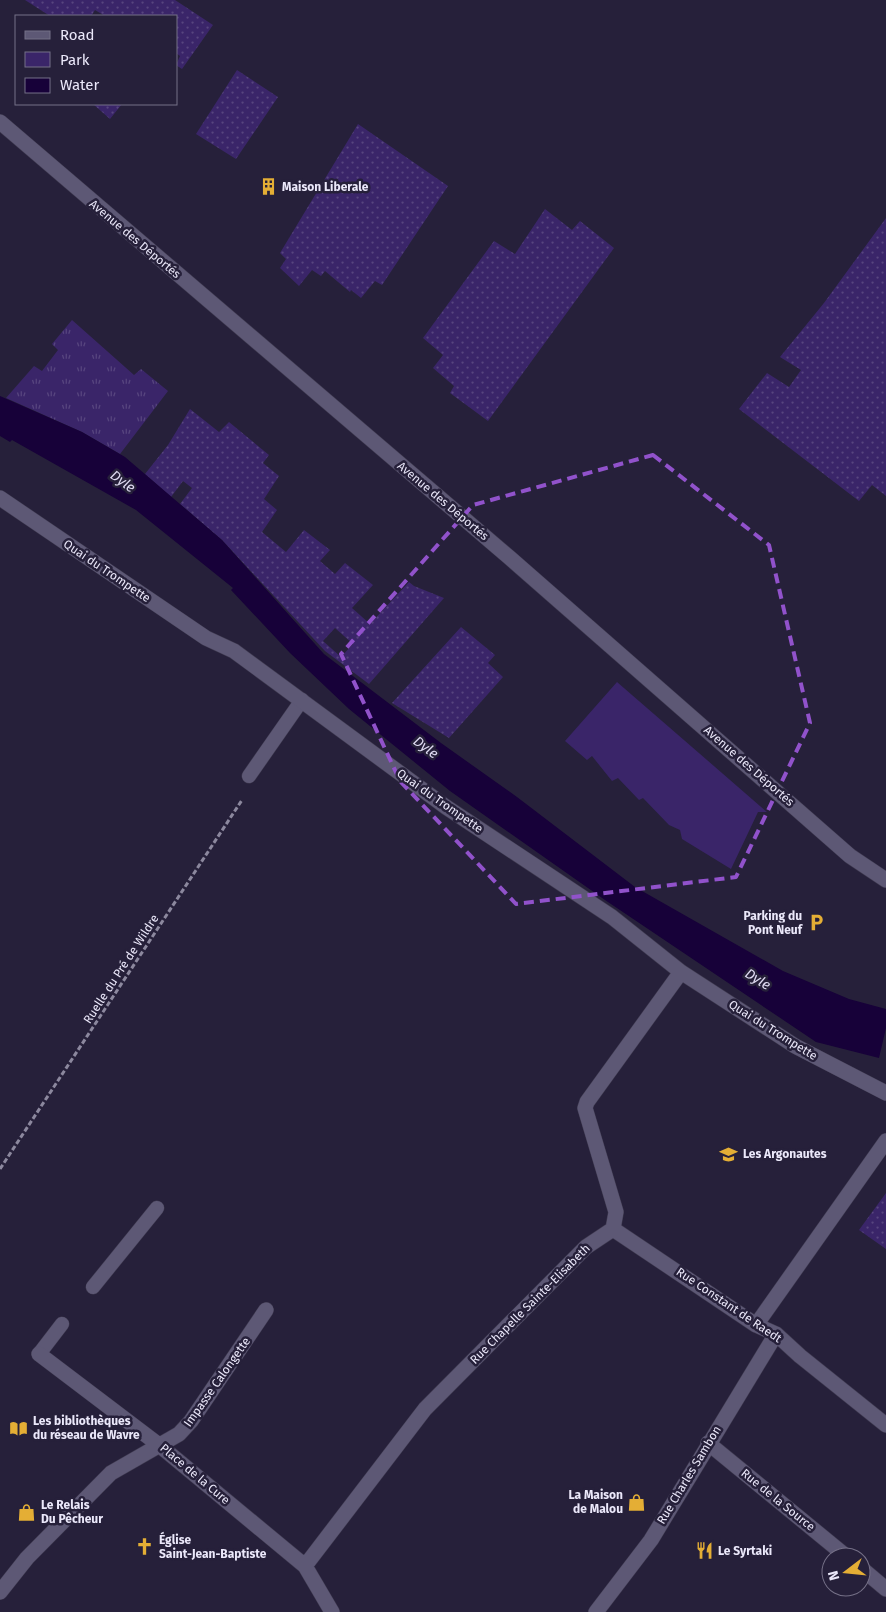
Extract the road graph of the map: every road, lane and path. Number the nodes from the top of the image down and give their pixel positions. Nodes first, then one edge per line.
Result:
1 (0, 122) edge
2 (0, 498) edge
3 (302, 700) junction
4 (249, 776) joint
5 (886, 880) edge
6 (681, 972) junction
7 (886, 1093) edge
8 (886, 1141) edge
9 (0, 1169) edge
10 (158, 1208) dead end
11 (613, 1229) junction
12 (93, 1287) dead end
13 (266, 1310) dead end
14 (62, 1324) dead end
15 (756, 1325) junction
16 (776, 1334) junction
17 (39, 1354) joint
18 (886, 1425) edge
19 (708, 1443) junction
20 (159, 1445) junction
21 (835, 1547) edge
22 (305, 1566) junction
23 (871, 1576) edge
24 (886, 1589) edge
25 (0, 1592) edge
26 (332, 1612) edge
27 (596, 1612) edge

1 - 5 street, Avenue des Déportés
2 - 3 street, Quai du Trompette
3 - 4 lane
3 - 6 street, Quai du Trompette
4 - 9 path, Ruelle du Pré de Wildre
6 - 7 street, Quai du Trompette
6 - 11 street
8 - 15 street
10 - 12 lane
11 - 15 street, Rue Constant de Raedt
11 - 22 street, Rue Chapelle Sainte-Elisabeth
13 - 20 street, Impasse Calongette
14 - 17 lane
15 - 16 street, Rue Constant de Raedt
16 - 18 street, Rue Constant de Raedt
16 - 19 street, Rue Charles Sambon
17 - 20 street, Place de la Cure
19 - 21 street, Rue de la Source
19 - 27 street, Rue Charles Sambon
20 - 22 street, Place de la Cure
20 - 25 street, Impasse Calongette
22 - 26 street, Place de la Cure
23 - 24 street

